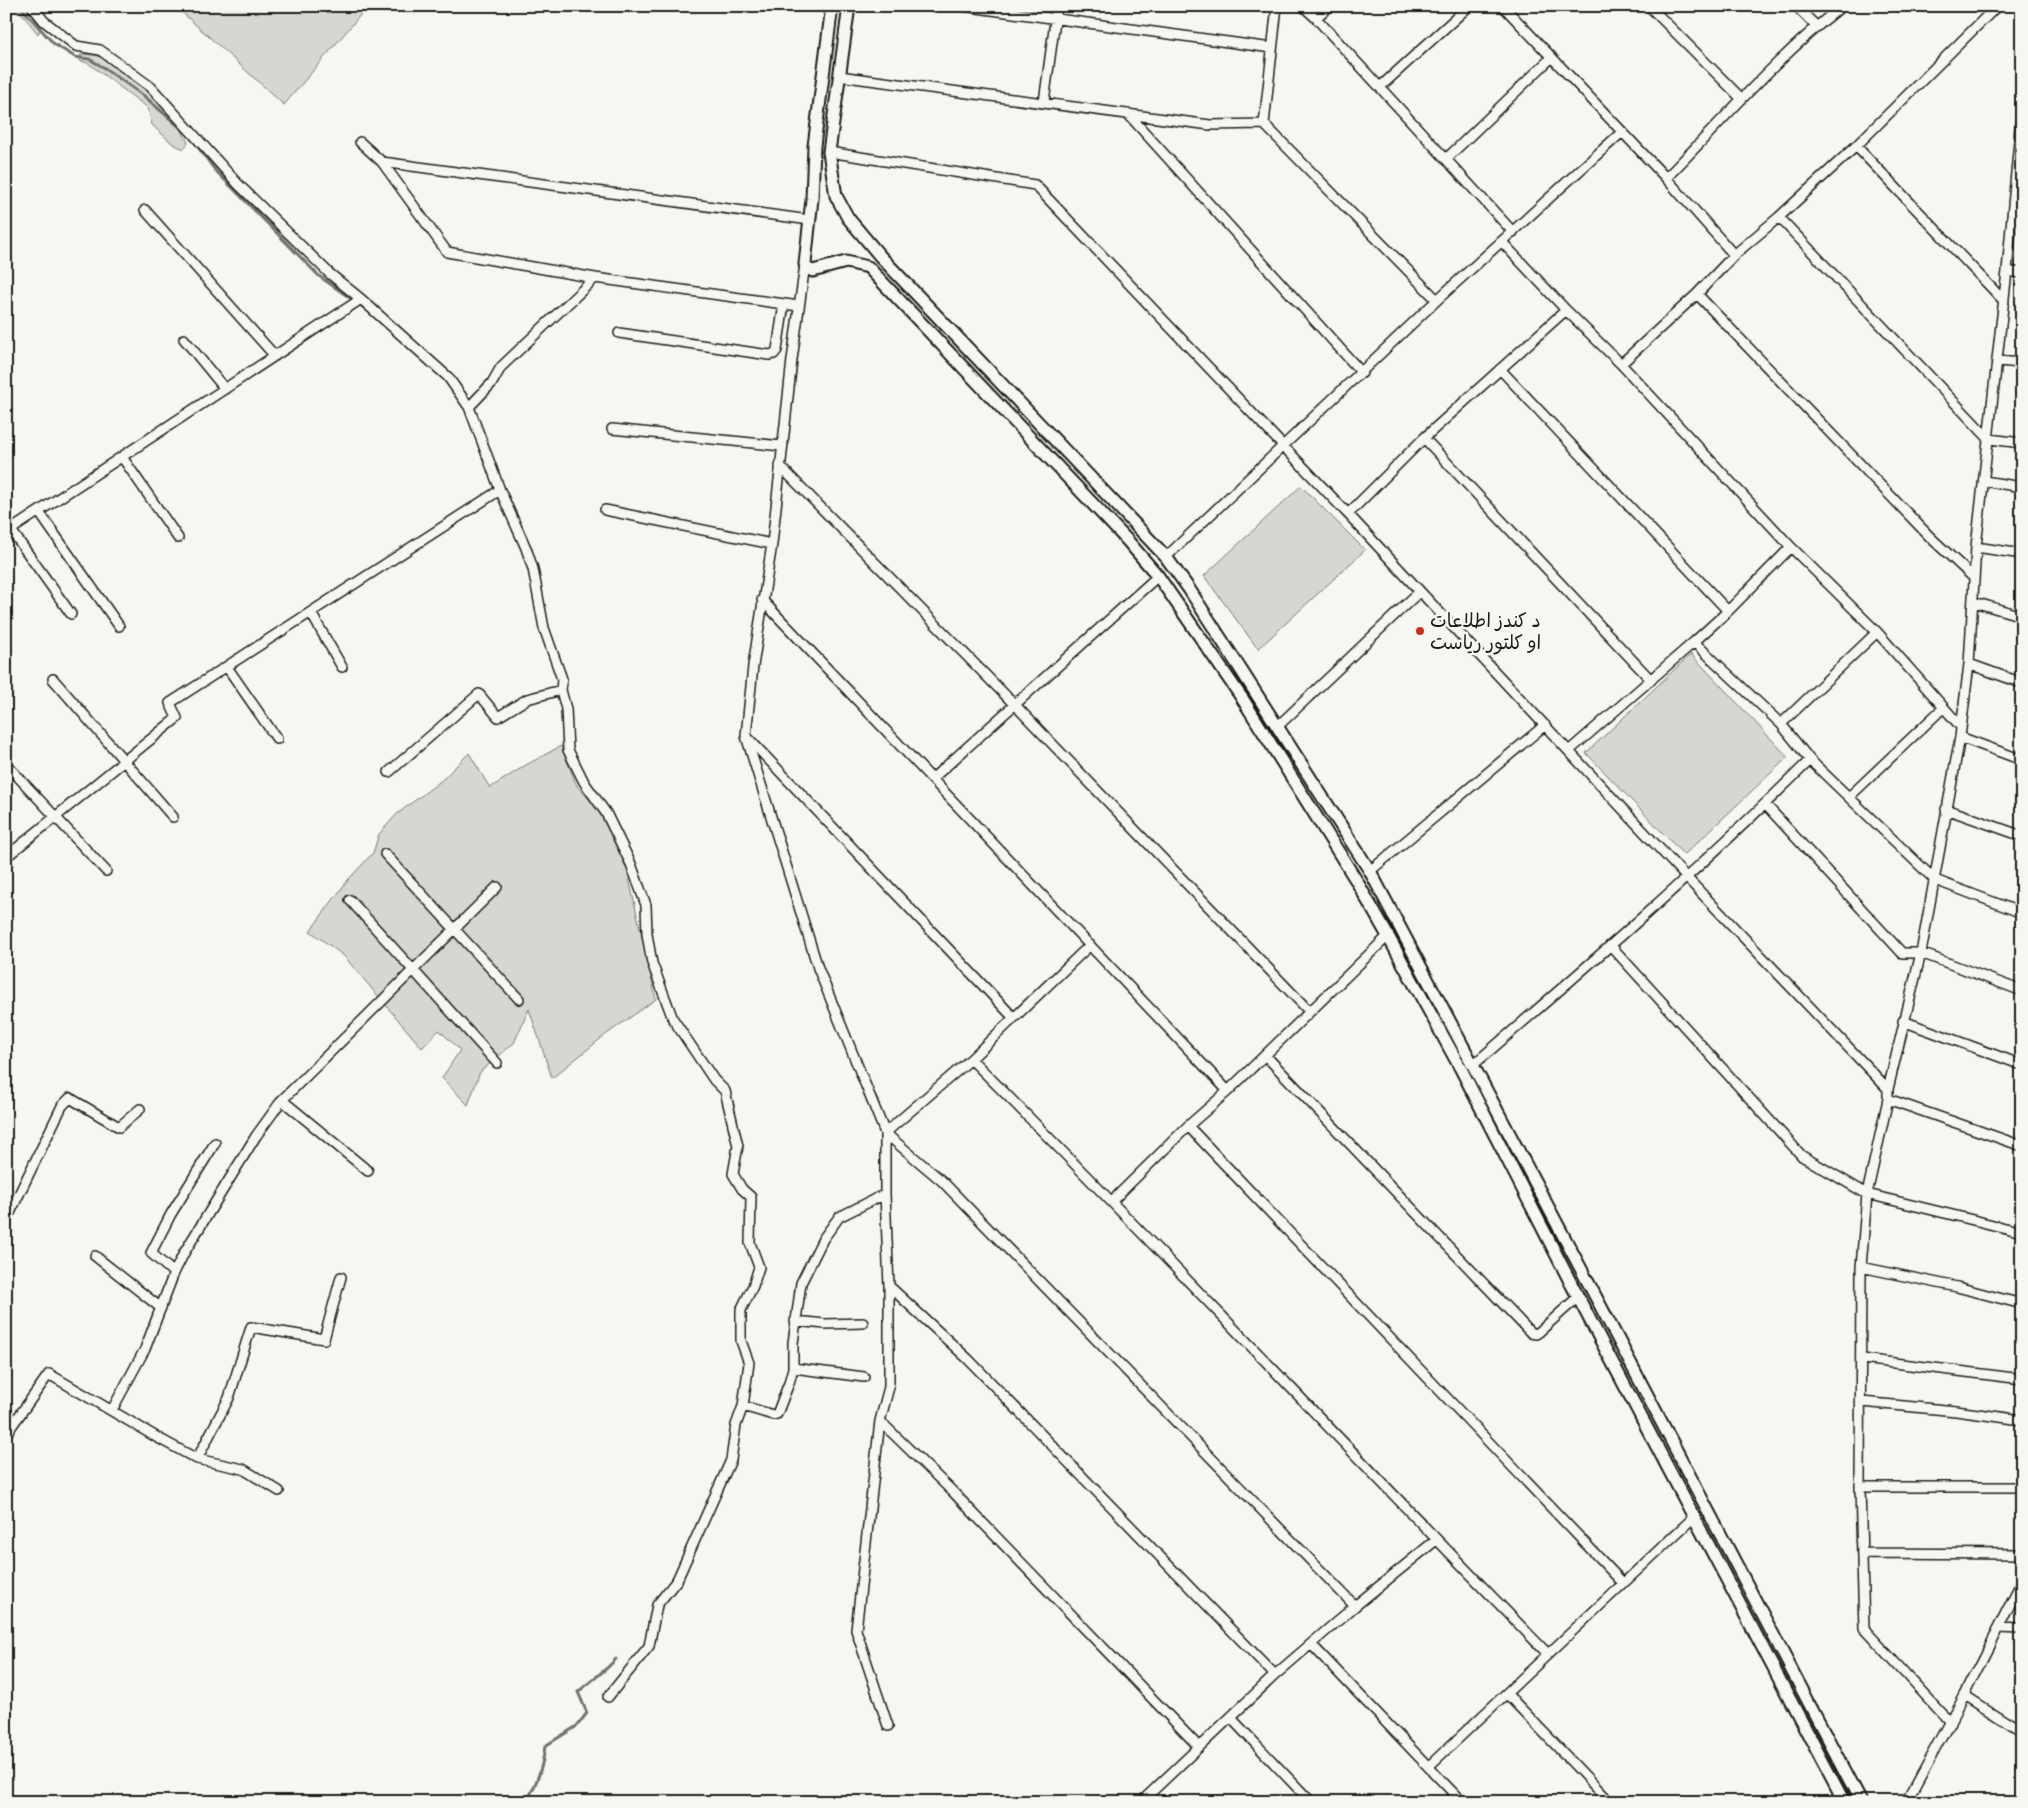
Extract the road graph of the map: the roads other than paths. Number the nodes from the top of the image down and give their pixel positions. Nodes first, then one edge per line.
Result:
1 (32, 6) edge
2 (832, 6) edge
3 (849, 6) edge
4 (962, 6) edge
5 (1057, 6) edge
6 (1278, 6) edge
7 (1303, 6) edge
8 (1329, 6) edge
9 (1469, 6) edge
10 (1503, 6) edge
11 (1649, 6) edge
12 (1796, 6) edge
13 (1842, 6) edge
14 (1996, 6) edge
15 (1316, 18) junction
16 (1055, 19) junction
17 (1816, 26) junction
18 (1272, 48) junction
19 (1551, 58) junction
20 (839, 76) junction
21 (1380, 87) junction
22 (1742, 99) junction
23 (1044, 102) junction
24 (1128, 114) junction
25 (2021, 114) edge
26 (1264, 124) junction
27 (1622, 132) junction
28 (360, 142) dead end
29 (1856, 146) junction
30 (829, 152) junction
31 (1446, 159) junction
32 (382, 162) junction
33 (1666, 178) junction
34 (2018, 194) edge
35 (145, 210) dead end
36 (1779, 217) junction
37 (810, 220) junction
38 (1513, 232) junction
39 (1502, 242) junction
40 (1734, 255) junction
41 (880, 256) junction
42 (805, 264) junction
43 (868, 267) junction
44 (2007, 271) junction
45 (2022, 273) edge
46 (595, 278) junction
47 (1697, 294) junction
48 (361, 299) junction
49 (1437, 300) junction
50 (2004, 301) junction
51 (784, 304) junction
52 (799, 306) junction
53 (1566, 310) junction
54 (619, 333) dead end
55 (184, 340) dead end
56 (276, 356) junction
57 (1997, 360) junction
58 (2022, 363) edge
59 (1621, 364) junction
60 (1500, 369) junction
61 (1362, 372) junction
62 (225, 389) junction
63 (470, 407) junction
64 (612, 429) dead end
65 (1424, 438) junction
66 (1989, 439) junction
67 (2022, 443) edge
68 (1282, 445) junction
69 (782, 446) junction
70 (122, 458) junction
71 (780, 466) junction
72 (1984, 481) junction
73 (2022, 487) edge
74 (500, 490) junction
75 (605, 510) dead end
76 (40, 512) junction
77 (1348, 514) junction
78 (9, 532) edge
79 (178, 538) dead end
80 (772, 544) junction
81 (1791, 547) junction
82 (1976, 548) junction
83 (2022, 554) edge
84 (1166, 557) junction
85 (1158, 576) junction
86 (1974, 578) junction
87 (1420, 592) junction
88 (762, 600) junction
89 (1974, 602) junction
90 (1728, 610) junction
91 (311, 613) junction
92 (71, 614) dead end
93 (2022, 616) edge
94 (119, 626) dead end
95 (1877, 632) junction
96 (1694, 642) junction
97 (1969, 664) junction
98 (227, 667) junction
99 (342, 667) dead end
100 (53, 679) dead end
101 (1651, 680) junction
102 (2022, 683) edge
103 (561, 690) junction
104 (1015, 705) junction
105 (1943, 708) junction
106 (1545, 724) junction
107 (1781, 724) junction
108 (1278, 726) junction
109 (1961, 727) junction
110 (746, 736) junction
111 (1960, 737) junction
112 (277, 738) dead end
113 (1570, 750) junction
114 (1810, 760) junction
115 (2022, 760) edge
116 (123, 761) junction
117 (6, 764) edge
118 (389, 772) dead end
119 (933, 778) junction
120 (1849, 797) junction
121 (1765, 804) junction
122 (1946, 809) junction
123 (173, 816) dead end
124 (56, 817) junction
125 (2022, 836) edge
126 (385, 854) dead end
127 (6, 857) edge
128 (106, 871) dead end
129 (1370, 871) junction
130 (1686, 878) junction
131 (1935, 880) junction
132 (497, 887) dead end
133 (350, 900) dead end
134 (2022, 912) edge
135 (454, 929) junction
136 (1388, 936) junction
137 (1090, 945) junction
138 (1611, 946) junction
139 (1921, 953) junction
140 (413, 970) junction
141 (2022, 991) edge
142 (519, 999) dead end
143 (1309, 1011) junction
144 (1013, 1017) junction
145 (1903, 1021) junction
146 (1265, 1055) junction
147 (972, 1059) junction
148 (497, 1064) dead end
149 (1473, 1065) junction
150 (2022, 1066) edge
151 (1228, 1091) junction
152 (1888, 1094) junction
153 (282, 1100) junction
154 (140, 1109) dead end
155 (1188, 1126) junction
156 (885, 1133) junction
157 (216, 1143) dead end
158 (2022, 1146) edge
159 (368, 1171) dead end
160 (885, 1194) junction
161 (1867, 1194) junction
162 (1112, 1201) junction
163 (6, 1221) edge
164 (2022, 1232) edge
165 (95, 1256) dead end
166 (1862, 1267) junction
167 (174, 1273) junction
168 (341, 1277) dead end
169 (889, 1286) junction
170 (1578, 1298) junction
171 (2022, 1304) edge
172 (161, 1308) junction
173 (796, 1321) junction
174 (863, 1323) dead end
175 (1862, 1359) junction
176 (793, 1368) junction
177 (864, 1377) dead end
178 (2022, 1379) edge
179 (1862, 1402) junction
180 (743, 1406) junction
181 (112, 1410) junction
182 (2022, 1420) edge
183 (880, 1421) junction
184 (6, 1434) edge
185 (197, 1459) junction
186 (1860, 1487) junction
187 (2022, 1487) edge
188 (279, 1491) dead end
189 (1694, 1517) junction
190 (1436, 1540) junction
191 (1863, 1553) junction
192 (2022, 1554) edge
193 (2022, 1581) edge
194 (1623, 1583) junction
195 (1355, 1606) junction
196 (1998, 1628) junction
197 (2022, 1629) edge
198 (1311, 1644) junction
199 (1547, 1653) junction
200 (1275, 1675) junction
201 (1507, 1694) junction
202 (1964, 1695) junction
203 (608, 1697) dead end
204 (1231, 1718) junction
205 (1950, 1722) junction
206 (888, 1726) dead end
207 (2022, 1732) edge
208 (1199, 1747) junction
209 (1429, 1766) junction
210 (1142, 1802) edge
211 (1312, 1802) edge
212 (1462, 1802) edge
213 (1610, 1802) edge
214 (1844, 1802) edge
215 (1861, 1802) edge
216 (1906, 1802) edge

1 - 48 street
2 - 37 main road
3 - 20 main road
4 - 16 street
5 - 16 street
6 - 18 street
7 - 15 street
8 - 15 street
9 - 21 street
10 - 19 street
11 - 22 street
12 - 17 street
13 - 17 street
14 - 29 street
15 - 21 street
16 - 18 street
16 - 23 street
17 - 22 street
18 - 26 street
19 - 27 street
19 - 31 street
20 - 23 street
20 - 30 main road
21 - 31 street
22 - 33 street
23 - 24 street
24 - 26 street
24 - 61 street
25 - 34 street
26 - 49 street
27 - 33 street
27 - 38 street
28 - 32 street
29 - 36 street
29 - 50 street
30 - 41 main road
30 - 68 street
31 - 38 street
32 - 37 street
32 - 46 street
33 - 40 street
34 - 44 street
35 - 56 street
36 - 40 street
36 - 66 street
37 - 42 main road
38 - 39 street
39 - 49 street
39 - 53 street
40 - 47 street
41 - 43 main road
41 - 84 main road
42 - 43 main road
42 - 52 street
43 - 85 main road
44 - 45 street
44 - 50 street
46 - 51 street
46 - 63 street
47 - 59 street
47 - 86 street
48 - 56 street
48 - 63 street
49 - 61 street
50 - 57 street
51 - 52 street
51 - 54 street
52 - 69 street
53 - 59 street
53 - 60 street
55 - 62 street
56 - 62 street
57 - 58 street
57 - 66 street
59 - 81 street
60 - 65 street
60 - 90 street
61 - 68 street
62 - 70 street
63 - 74 street
64 - 69 street
65 - 77 street
65 - 101 street
66 - 67 street
66 - 72 street
68 - 77 street
68 - 84 street
69 - 71 street
70 - 76 street
70 - 79 street
71 - 80 street
71 - 104 street
72 - 73 street
72 - 82 street
74 - 91 street
74 - 103 street
75 - 80 street
76 - 78 street
76 - 94 street
77 - 87 street
78 - 92 street
80 - 88 street
81 - 90 street
81 - 95 street
82 - 83 street
82 - 86 street
84 - 108 main road
85 - 104 street
85 - 136 main road
86 - 89 street
87 - 106 street
87 - 108 street
88 - 110 street
88 - 119 street
89 - 93 street
89 - 97 street
90 - 96 street
91 - 98 street
91 - 99 street
95 - 105 street
95 - 107 street
96 - 101 street
96 - 107 street
97 - 102 street
97 - 109 street
98 - 112 street
98 - 116 street
100 - 116 street
101 - 113 street
103 - 118 street
103 - 180 street
104 - 119 street
104 - 143 street
105 - 109 street
105 - 120 street
106 - 113 street
106 - 129 street
107 - 114 street
108 - 129 main road
109 - 111 street
110 - 144 street
110 - 156 street
111 - 115 street
111 - 122 street
113 - 130 street
114 - 120 street
114 - 121 street
116 - 123 street
116 - 124 street
117 - 124 street
119 - 137 street
120 - 131 street
121 - 130 street
121 - 139 street
122 - 125 street
122 - 131 street
124 - 127 street
124 - 128 street
126 - 135 street
129 - 149 main road
130 - 138 street
130 - 152 street
131 - 134 street
131 - 139 street
132 - 135 street
133 - 140 street
135 - 140 street
135 - 142 street
136 - 143 street
136 - 170 main road
137 - 144 street
137 - 151 street
138 - 149 street
138 - 161 street
139 - 141 street
139 - 145 street
140 - 148 street
140 - 153 street
143 - 146 street
144 - 147 street
145 - 150 street
145 - 152 street
146 - 151 street
146 - 170 street
147 - 156 street
147 - 162 street
149 - 215 main road
151 - 155 street
152 - 158 street
152 - 161 street
153 - 159 street
153 - 167 street
154 - 163 street
155 - 162 street
155 - 194 street
156 - 160 street
156 - 195 street
157 - 167 street
160 - 169 street
160 - 173 street
161 - 164 street
161 - 166 street
162 - 190 street
165 - 172 street
166 - 171 street
166 - 175 street
167 - 172 street
168 - 185 street
169 - 183 street
169 - 200 street
170 - 189 main road
172 - 181 street
173 - 174 street
173 - 176 street
175 - 178 street
175 - 179 street
176 - 177 street
176 - 180 street
179 - 182 street
179 - 186 street
180 - 203 street
181 - 184 street
181 - 185 street
183 - 206 street
183 - 208 street
185 - 188 street
186 - 187 street
186 - 191 street
189 - 194 street
189 - 214 main road
190 - 195 street
190 - 199 street
191 - 192 street
191 - 205 street
193 - 196 street
194 - 199 street
195 - 198 street
196 - 197 street
196 - 202 street
198 - 200 street
198 - 209 street
199 - 201 street
200 - 204 street
201 - 209 street
201 - 213 street
202 - 205 street
202 - 207 street
204 - 208 street
204 - 211 street
205 - 216 street
208 - 210 street
209 - 212 street

